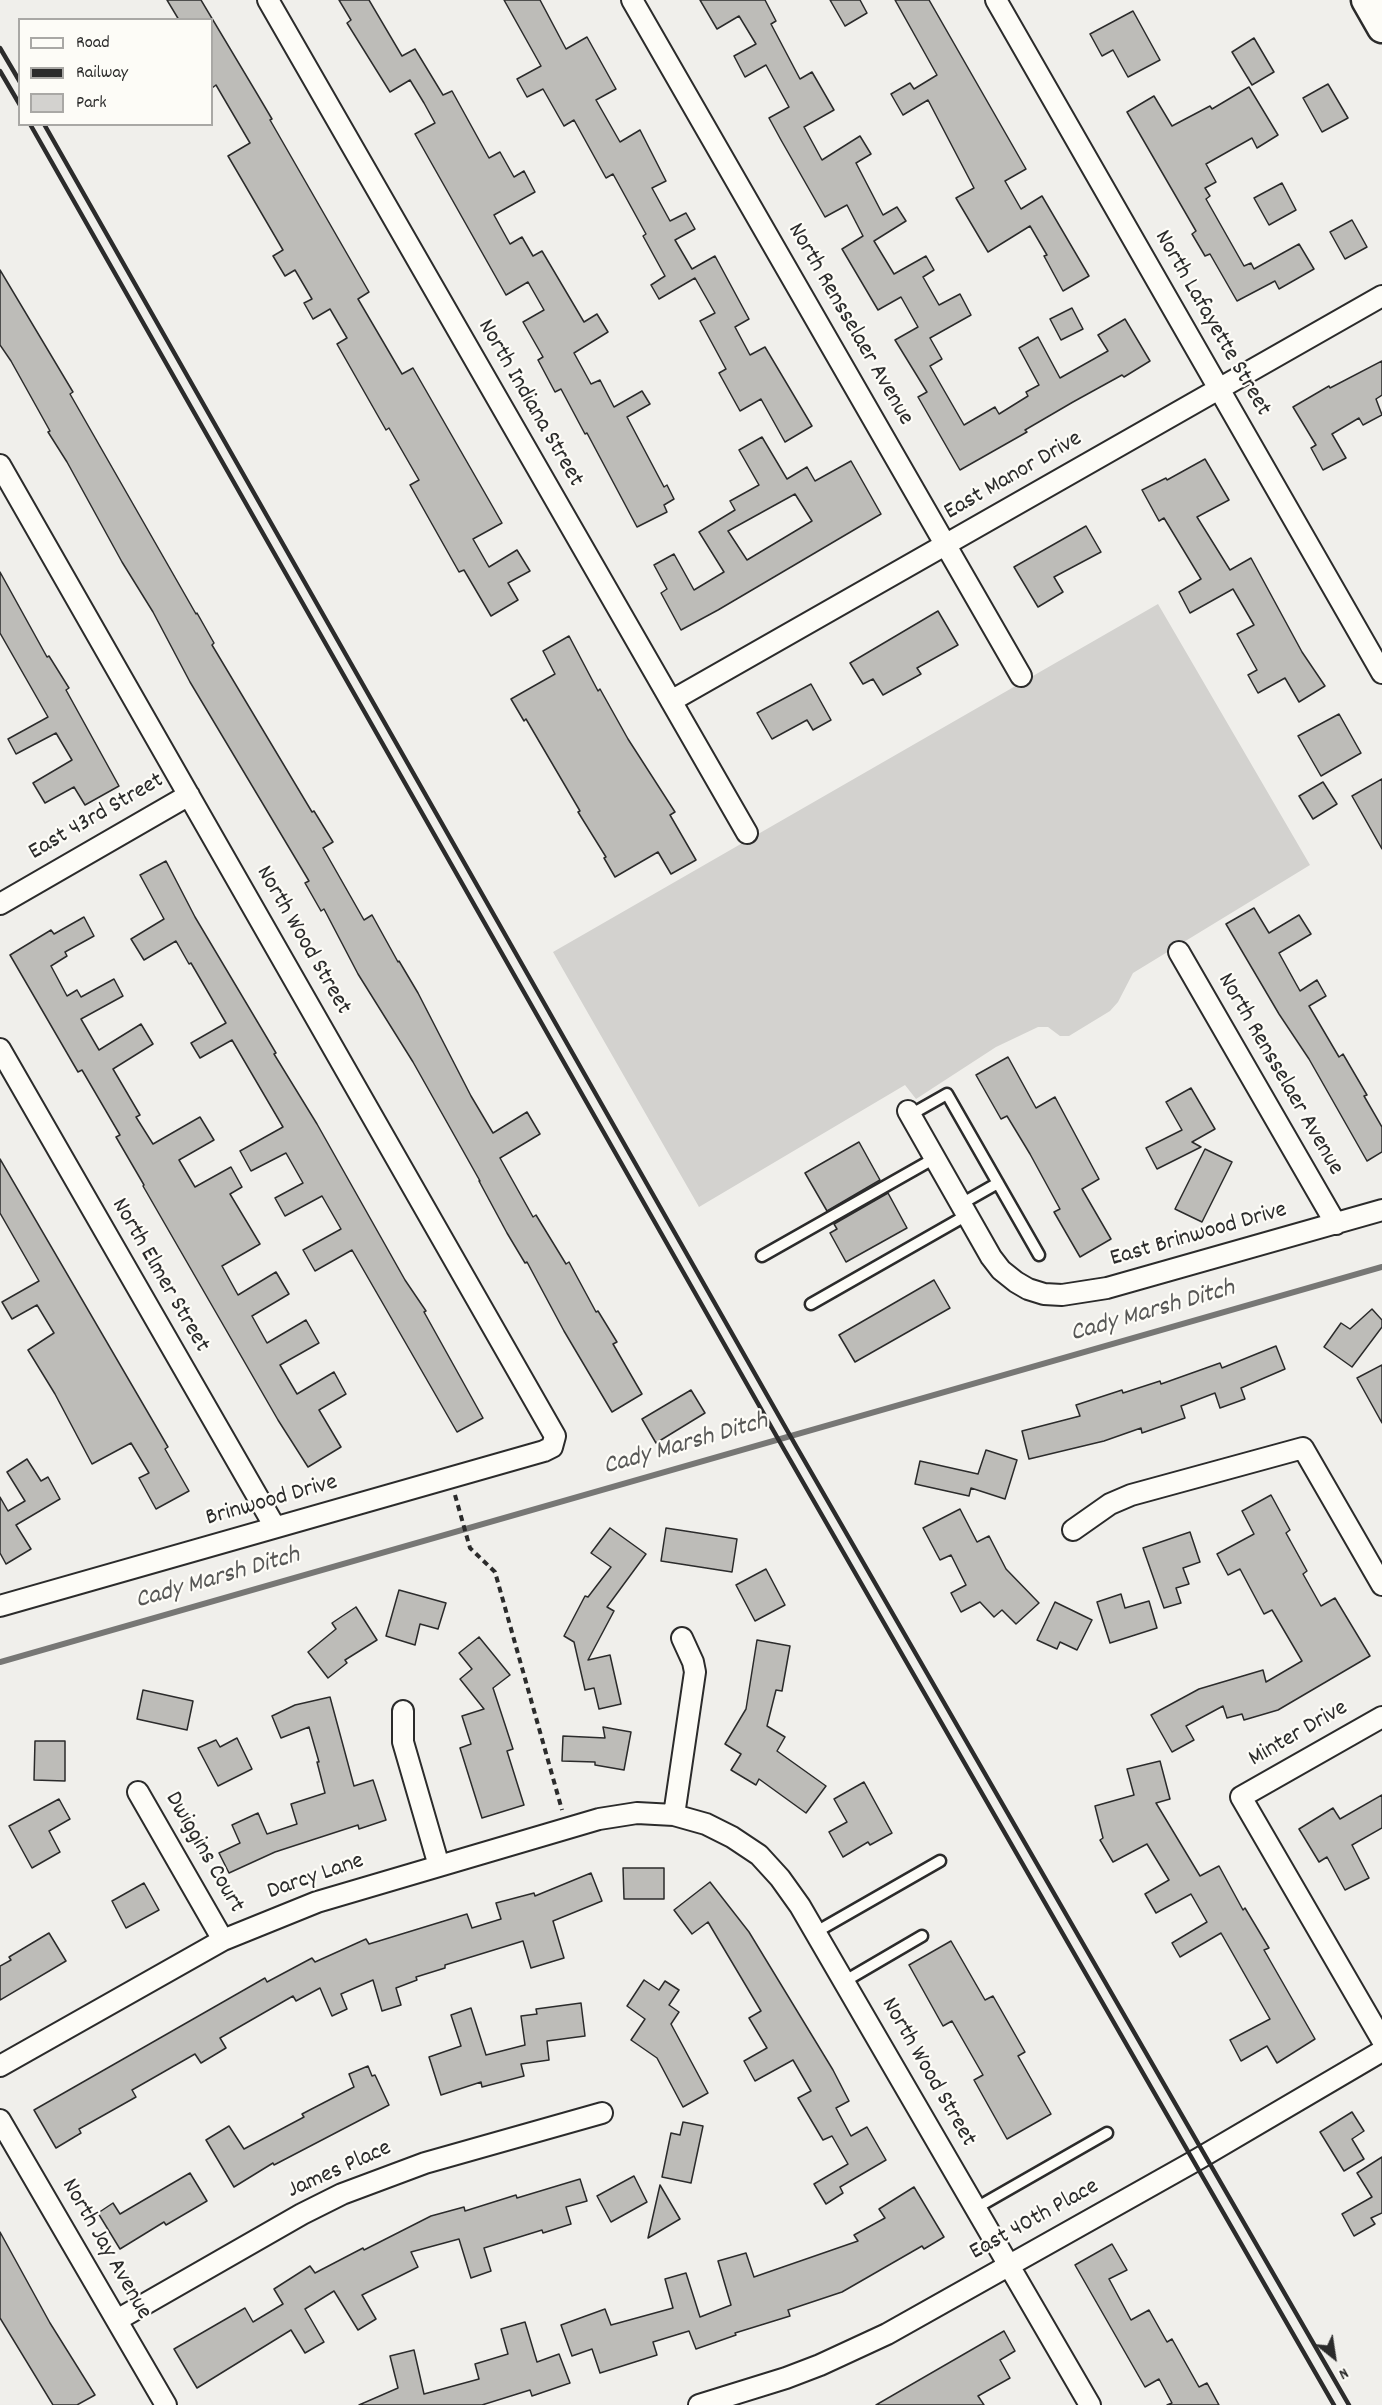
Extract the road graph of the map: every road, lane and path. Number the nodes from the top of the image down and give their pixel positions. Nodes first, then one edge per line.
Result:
1 (268, 0) edge
2 (632, 0) edge
3 (996, 0) edge
4 (1366, 0) edge
5 (1382, 28) edge
6 (1382, 296) edge
7 (1219, 388) junction
8 (0, 465) edge
9 (946, 545) junction
10 (1382, 673) edge
11 (1021, 676) dead end
12 (671, 701) junction
13 (189, 795) junction
14 (747, 833) dead end
15 (0, 904) edge
16 (1179, 952) dead end
17 (0, 1049) edge
18 (909, 1113) joint
19 (935, 1158) junction
20 (998, 1183) junction
21 (964, 1210) junction
22 (1382, 1210) edge
23 (1336, 1224) junction
24 (1039, 1255) dead end
25 (762, 1256) dead end
26 (811, 1304) dead end
27 (555, 1443) joint
28 (460, 1515) dead end
29 (275, 1527) junction
30 (1073, 1530) dead end
31 (1382, 1585) edge
32 (0, 1606) edge
33 (682, 1638) dead end
34 (403, 1711) dead end
35 (1382, 1717) edge
36 (138, 1792) dead end
37 (674, 1815) junction
38 (567, 1828) junction
39 (940, 1861) dead end
40 (438, 1866) junction
41 (816, 1932) junction
42 (922, 1936) dead end
43 (224, 1940) junction
44 (845, 1981) junction
45 (1382, 2040) edge
46 (1382, 2051) edge
47 (0, 2066) edge
48 (602, 2113) dead end
49 (0, 2120) edge
50 (1107, 2133) dead end
51 (976, 2208) junction
52 (1008, 2265) junction
53 (117, 2319) junction
54 (166, 2405) edge
55 (699, 2405) edge
56 (1090, 2405) edge

1 - 12 street, North Indiana Street
2 - 9 street, North Rensselaer Avenue
3 - 7 street, North Lafayette Street
4 - 5 street
6 - 7 street, East Manor Drive
7 - 9 street, East Manor Drive
7 - 10 street, North Lafayette Street
8 - 13 street, North Wood Street
9 - 11 street, North Rensselaer Avenue
9 - 12 street, East Manor Drive
12 - 14 street, North Indiana Street
13 - 15 street, East 43rd Street
13 - 27 street, North Wood Street
16 - 23 street, North Rensselaer Avenue
17 - 29 street, North Elmer Street
18 - 19 street
18 - 20 lane
19 - 21 street
19 - 25 lane
20 - 21 lane
20 - 24 lane
21 - 23 street, East Brinwood Drive
21 - 26 lane
22 - 23 street, East Brinwood Drive
27 - 29 street, Brinwood Drive
28 - 38 path
29 - 32 street, Brinwood Drive
30 - 31 street
33 - 37 street
34 - 40 street
35 - 45 street, Minter Drive
36 - 43 street, Dwiggins Court
37 - 38 street, Darcy Lane
37 - 41 street, North Wood Street
38 - 40 street, Darcy Lane
39 - 41 lane
40 - 43 street, Darcy Lane
41 - 44 street, North Wood Street
42 - 44 lane
43 - 47 street, Darcy Lane
44 - 51 street, North Wood Street
46 - 52 street, East 40th Place
48 - 53 street, James Place
49 - 53 street, North Jay Avenue
50 - 51 lane
51 - 52 street, North Wood Street
52 - 55 street, East 40th Place
52 - 56 street, North Wood Street
53 - 54 street, North Jay Avenue

